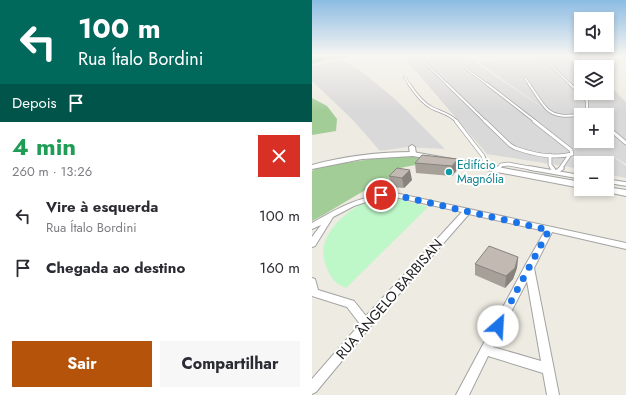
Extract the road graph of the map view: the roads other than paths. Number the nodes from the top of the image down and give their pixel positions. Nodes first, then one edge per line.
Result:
1 (436, 73) edge
2 (473, 73) edge
3 (559, 73) edge
4 (404, 77) dead end
5 (525, 78) dead end
6 (587, 108) edge
7 (574, 115) edge
8 (614, 133) edge
9 (626, 143) edge
10 (550, 155) junction
11 (568, 156) junction
12 (312, 168) edge
13 (487, 168) junction
14 (554, 176) junction
15 (574, 177) edge
16 (614, 182) edge
17 (574, 183) edge
18 (626, 184) edge
19 (614, 191) edge
20 (626, 193) edge
21 (467, 211) junction
22 (330, 216) junction
23 (312, 227) edge
24 (549, 230) junction
25 (312, 244) edge
26 (626, 246) edge
27 (529, 266) junction
28 (313, 290) edge
29 (366, 324) junction
30 (486, 350) junction
31 (548, 369) junction
32 (312, 388) edge
33 (462, 395) edge
34 (553, 395) edge

1 - 10 lane
2 - 11 lane
3 - 6 lane
4 - 13 lane
5 - 7 lane
8 - 9 lane
10 - 11 lane
10 - 14 lane
11 - 14 lane
12 - 13 street
13 - 14 street
14 - 15 lane
14 - 17 street
16 - 18 lane
19 - 20 street
21 - 22 street
21 - 24 street
21 - 29 street, RUA ÂNGELO BARBISAN
22 - 23 street
22 - 25 street
24 - 26 street
24 - 27 street
27 - 30 street
27 - 31 street
28 - 29 street
29 - 32 street, RUA ÂNGELO BARBISAN
30 - 31 street
30 - 33 street
31 - 34 street

